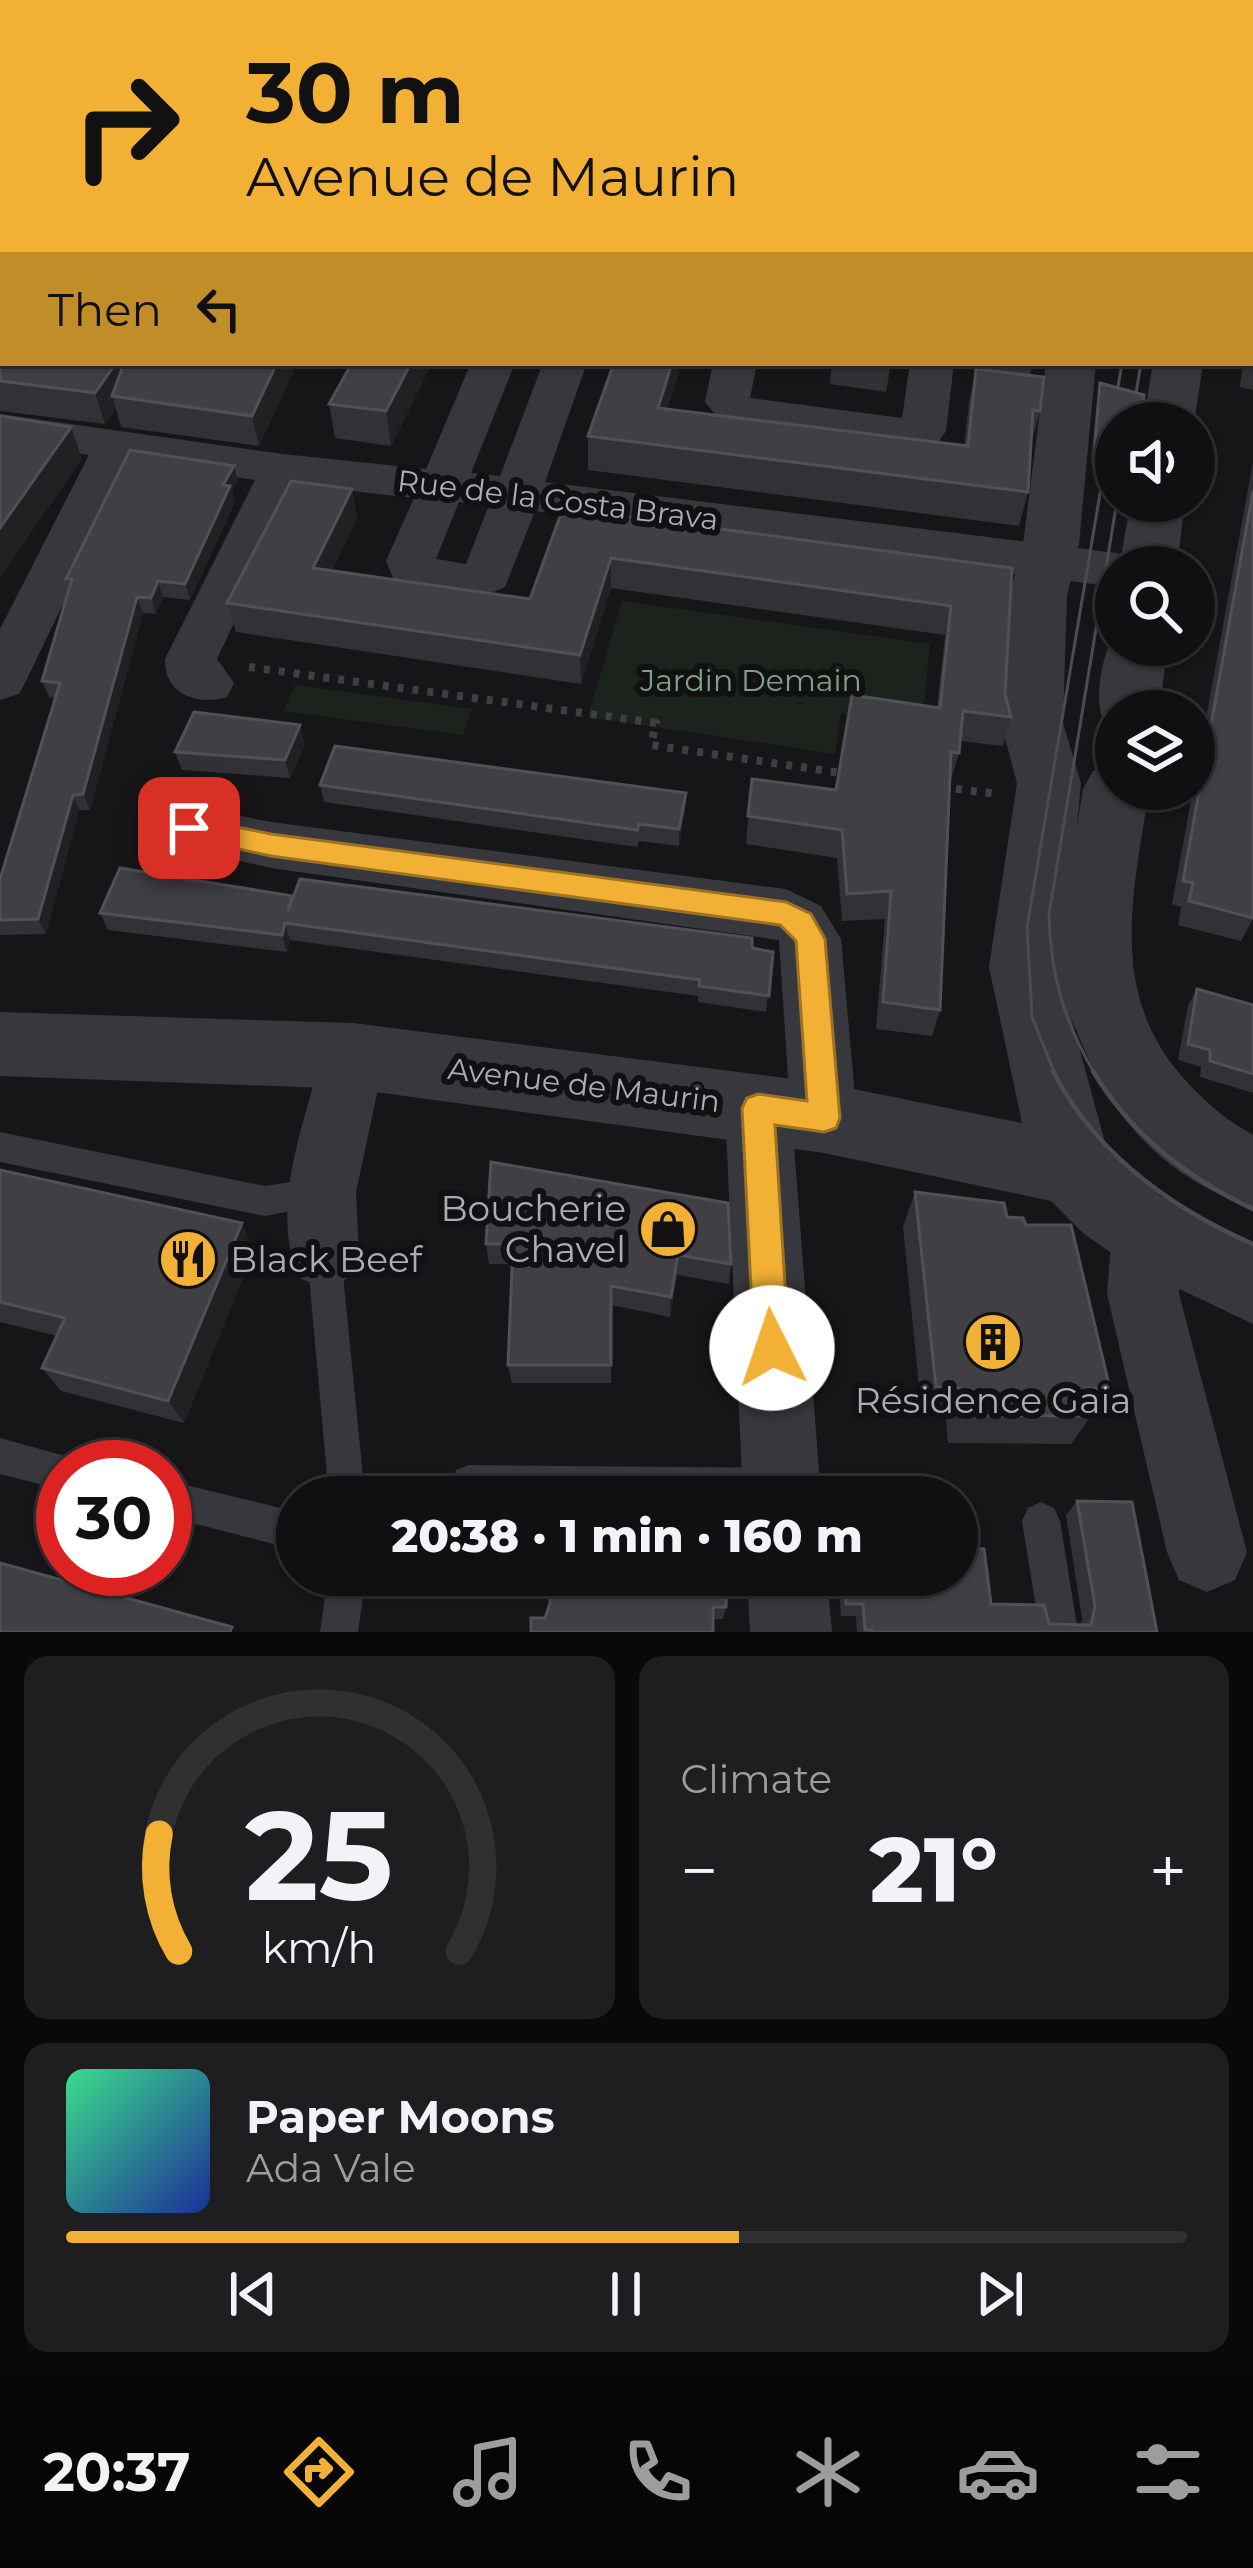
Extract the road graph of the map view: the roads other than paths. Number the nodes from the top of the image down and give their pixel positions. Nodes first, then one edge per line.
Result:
1 (492, 366) edge
2 (564, 366) edge
3 (734, 366) edge
4 (1178, 366) edge
5 (931, 372) edge
6 (1053, 384) edge
7 (976, 386) edge
8 (1172, 402) edge
9 (0, 428) edge
10 (117, 445) junction
11 (283, 469) junction
12 (439, 484) junction
13 (514, 493) junction
14 (1046, 561) junction
15 (1095, 567) edge
16 (200, 671) road end
17 (0, 681) edge
18 (1113, 810) edge
19 (189, 828) dead end
20 (0, 1044) edge
21 (353, 1056) junction
22 (791, 1113) junction
23 (1205, 1143) edge
24 (0, 1148) edge
25 (1074, 1170) junction
26 (323, 1223) junction
27 (1147, 1230) junction
28 (1253, 1284) edge
29 (0, 1456) edge
30 (36, 1465) edge
31 (344, 1476) edge
32 (782, 1476) edge
33 (192, 1505) edge
34 (1041, 1520) dead end
35 (276, 1527) edge
36 (1224, 1552) dead end
37 (344, 1596) edge
38 (788, 1596) edge
39 (339, 1632) edge
40 (791, 1632) edge
41 (1059, 1632) edge

1 - 12 street
2 - 13 street
3 - 5 street
4 - 8 street
5 - 7 street
6 - 14 street
9 - 10 street, Rue de la Costa Brava
10 - 11 street, Rue de la Costa Brava
10 - 17 street
11 - 12 street, Rue de la Costa Brava
11 - 16 street
12 - 13 street, Rue de la Costa Brava
12 - 13 street
13 - 14 street, Rue de la Costa Brava
14 - 15 street, Rue de la Costa Brava
14 - 25 street
18 - 23 street
19 - 22 street
20 - 21 street, Avenue de Maurin
21 - 22 street, Avenue de Maurin
21 - 26 street
22 - 25 street, Avenue de Maurin
22 - 32 street
23 - 27 street
24 - 26 lane
25 - 27 street
26 - 31 lane
27 - 28 street
27 - 36 street
29 - 30 lane
33 - 35 lane
34 - 41 lane
37 - 39 lane
38 - 40 street

